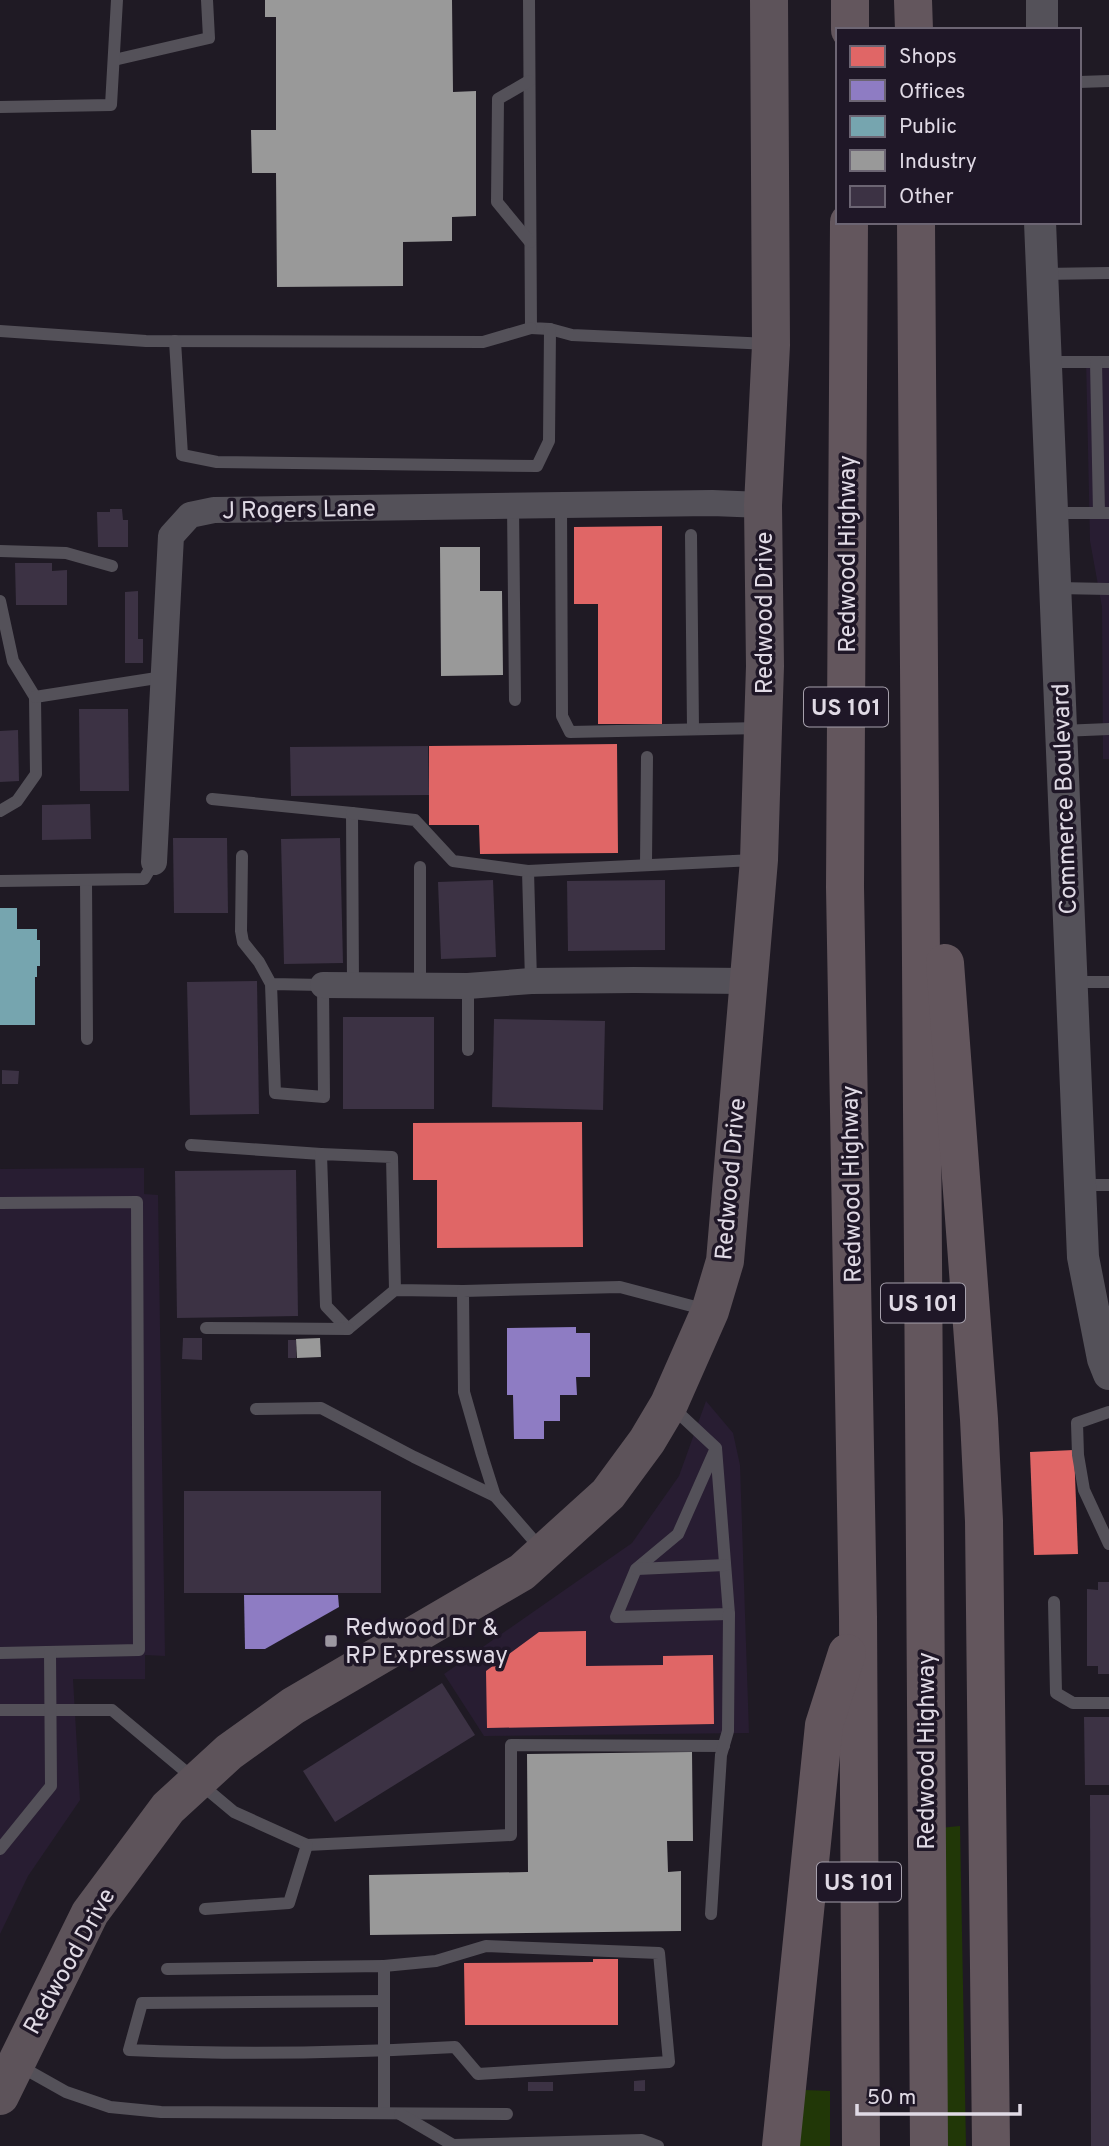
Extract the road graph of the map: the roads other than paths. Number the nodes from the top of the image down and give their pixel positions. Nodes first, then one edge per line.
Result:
1 (117, 0) edge
2 (207, 0) edge
3 (528, 0) edge
4 (769, 0) edge
5 (850, 0) edge
6 (914, 0) edge
7 (1042, 0) edge
8 (850, 28) edge
9 (914, 28) edge
10 (1042, 28) edge
11 (114, 60) junction
12 (529, 80) junction
13 (1109, 81) edge
14 (1081, 82) edge
15 (0, 107) edge
16 (849, 224) edge
17 (916, 224) edge
18 (1040, 224) edge
19 (530, 242) junction
20 (1109, 273) edge
21 (1042, 274) junction
22 (531, 328) junction
23 (550, 329) junction
24 (0, 331) edge
25 (175, 341) junction
26 (771, 345) junction
27 (1045, 362) junction
28 (1102, 362) edge
29 (918, 461) junction
30 (513, 505) junction
31 (561, 505) junction
32 (763, 505) junction
33 (1052, 513) junction
34 (1104, 513) edge
35 (691, 535) dead end
36 (0, 551) edge
37 (112, 566) dead end
38 (1055, 588) junction
39 (1109, 589) edge
40 (0, 601) edge
41 (163, 677) junction
42 (35, 697) junction
43 (515, 700) dead end
44 (763, 728) junction
45 (693, 729) junction
46 (1109, 729) edge
47 (1061, 732) junction
48 (647, 757) dead end
49 (212, 799) dead end
50 (0, 811) edge
51 (352, 813) junction
52 (242, 856) dead end
53 (759, 860) junction
54 (154, 862) joint
55 (646, 864) junction
56 (420, 867) dead end
57 (528, 871) junction
58 (86, 880) junction
59 (0, 881) edge
60 (531, 981) junction
61 (747, 981) junction
62 (1072, 982) junction
63 (1109, 982) edge
64 (271, 984) junction
65 (323, 985) junction
66 (353, 985) junction
67 (420, 985) junction
68 (468, 986) junction
69 (87, 1039) dead end
70 (468, 1050) dead end
71 (191, 1145) dead end
72 (321, 1154) junction
73 (1095, 1185) edge
74 (0, 1203) edge
75 (395, 1290) junction
76 (463, 1291) junction
77 (710, 1311) junction
78 (206, 1328) dead end
79 (348, 1329) junction
80 (1109, 1374) edge
81 (669, 1404) junction
82 (256, 1409) dead end
83 (1109, 1412) edge
84 (716, 1448) junction
85 (495, 1496) junction
86 (1109, 1544) edge
87 (544, 1552) junction
88 (725, 1565) junction
89 (636, 1569) junction
90 (1054, 1602) dead end
91 (729, 1614) junction
92 (858, 1618) junction
93 (50, 1652) junction
94 (0, 1653) edge
95 (1109, 1703) edge
96 (0, 1710) edge
97 (51, 1710) junction
98 (724, 1746) junction
99 (198, 1781) junction
100 (307, 1845) junction
101 (0, 1849) edge
102 (205, 1909) dead end
103 (711, 1914) dead end
104 (384, 1966) junction
105 (167, 1969) dead end
106 (384, 2001) junction
107 (384, 2051) junction
108 (5, 2072) edge
109 (384, 2113) junction
110 (400, 2113) junction
111 (508, 2114) dead end
112 (659, 2146) edge
113 (781, 2146) edge
114 (861, 2146) edge
115 (929, 2146) edge
116 (991, 2146) edge

1 - 11 lane
2 - 11 lane
3 - 12 lane
4 - 26 main road, Redwood Drive
5 - 8 highway
6 - 9 highway
7 - 10 street
11 - 15 lane
12 - 19 lane
12 - 19 lane
13 - 14 lane
16 - 92 highway, Redwood Highway / US 101
17 - 29 highway, Redwood Highway / US 101
18 - 21 street, Commerce Boulevard
19 - 22 lane
20 - 21 lane
21 - 27 street, Commerce Boulevard
22 - 23 lane
22 - 25 lane
23 - 25 lane
23 - 26 lane
24 - 25 lane
26 - 32 main road, Redwood Drive
27 - 28 lane
27 - 33 street, Commerce Boulevard
28 - 34 lane
29 - 115 highway, Redwood Highway / US 101
29 - 116 highway
30 - 31 street, J Rogers Lane
30 - 41 street, J Rogers Lane
30 - 43 lane
31 - 32 street, J Rogers Lane
31 - 45 lane
32 - 44 main road, Redwood Drive
33 - 34 lane
33 - 38 street, Commerce Boulevard
35 - 45 lane
36 - 37 lane
38 - 39 lane
38 - 47 street, Commerce Boulevard
40 - 42 lane
41 - 42 lane
41 - 54 street, J Rogers Lane
42 - 50 lane
44 - 45 lane
44 - 53 main road, Redwood Drive
46 - 47 lane
47 - 62 street, Commerce Boulevard
48 - 55 lane
49 - 51 lane
51 - 57 lane
51 - 66 lane
52 - 64 lane
53 - 55 lane
53 - 61 main road, Redwood Drive
54 - 58 lane
55 - 57 lane
56 - 67 lane
57 - 60 lane
58 - 59 lane
58 - 69 lane
60 - 61 street
60 - 68 street
61 - 77 main road, Redwood Drive
62 - 63 lane
62 - 73 street, Commerce Boulevard
64 - 65 lane
64 - 65 lane
65 - 66 street
66 - 67 street
67 - 68 street
68 - 70 lane
71 - 72 lane
72 - 75 lane
72 - 79 lane
73 - 80 street, Commerce Boulevard
74 - 93 lane
75 - 76 lane
75 - 79 lane
76 - 77 lane
76 - 85 lane
77 - 81 main road, Redwood Drive
78 - 79 lane
81 - 84 lane
81 - 87 main road, Redwood Drive
82 - 85 lane
83 - 86 lane
84 - 88 lane
84 - 89 lane
85 - 87 lane
87 - 99 main road, Redwood Drive
88 - 89 lane
88 - 91 lane
89 - 91 lane
90 - 95 lane
91 - 98 lane
92 - 113 highway
92 - 114 highway, Redwood Highway / US 101
93 - 94 lane
93 - 97 lane
96 - 97 lane
97 - 99 lane
97 - 101 lane
98 - 100 lane
98 - 103 lane
99 - 100 lane
99 - 108 main road, Redwood Drive
100 - 102 lane
104 - 105 lane
104 - 106 lane
104 - 107 lane
106 - 107 lane
106 - 107 lane
107 - 109 lane
108 - 109 lane
109 - 110 lane
110 - 111 lane
110 - 112 lane

